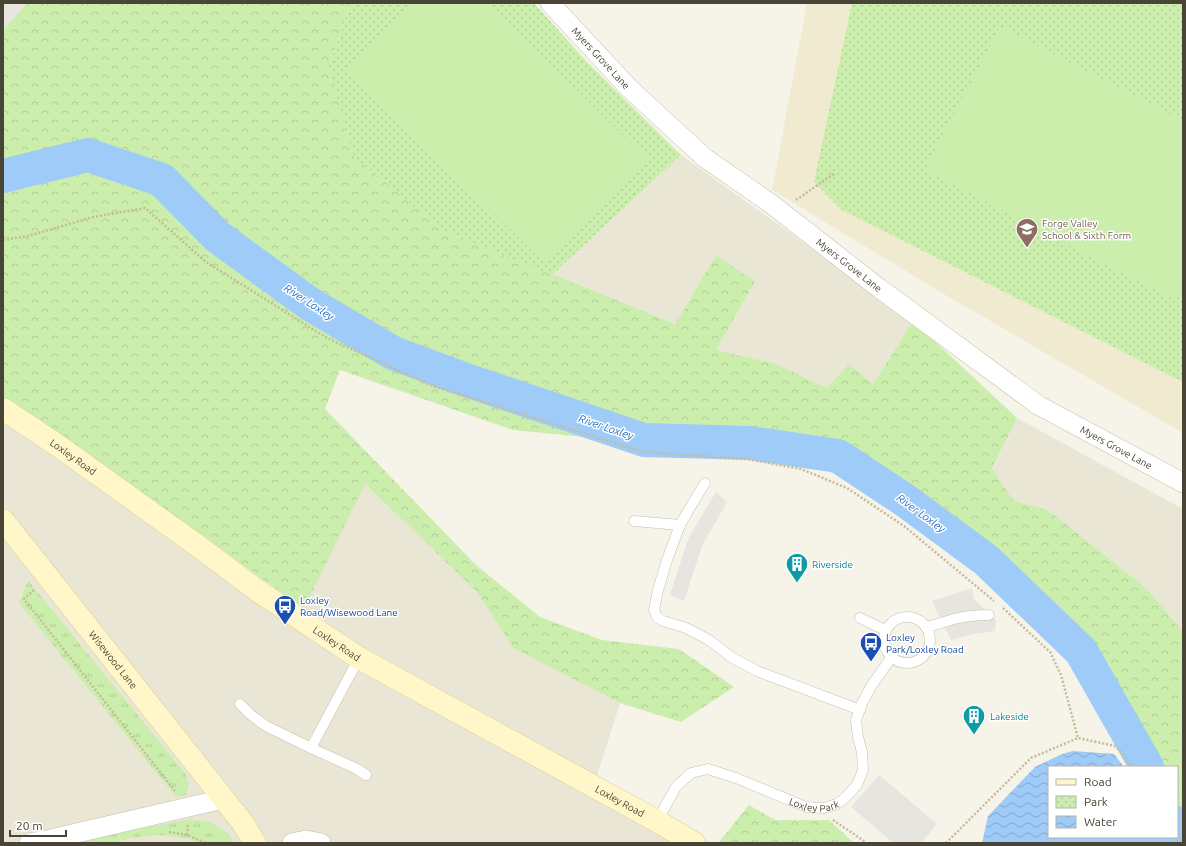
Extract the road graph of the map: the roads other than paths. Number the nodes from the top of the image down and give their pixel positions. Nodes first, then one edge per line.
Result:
1 (550, 3) edge
2 (3, 409) edge
3 (706, 483) dead end
4 (1183, 483) edge
5 (3, 520) edge
6 (634, 521) dead end
7 (680, 525) junction
8 (989, 614) dead end
9 (860, 618) dead end
10 (926, 627) junction
11 (885, 630) junction
12 (359, 658) junction
13 (891, 658) junction
14 (240, 704) dead end
15 (860, 710) junction
16 (311, 748) junction
17 (366, 775) dead end
18 (223, 799) junction
19 (657, 821) junction
20 (29, 843) edge
21 (255, 843) edge
22 (292, 843) edge
23 (321, 843) edge
24 (694, 843) edge

1 - 4 street, Myers Grove Lane
2 - 12 main road, Loxley Road
3 - 7 lane
5 - 18 main road, Wisewood Lane
6 - 7 lane
7 - 15 lane
8 - 10 lane
9 - 11 lane
10 - 11 lane
10 - 13 lane
11 - 13 lane
12 - 16 lane
12 - 19 main road, Loxley Road
13 - 15 lane, Loxley Park
14 - 16 lane
15 - 19 lane, Loxley Park
16 - 17 lane
18 - 20 street
18 - 21 main road, Wisewood Lane
19 - 24 main road, Loxley Road
22 - 23 street

